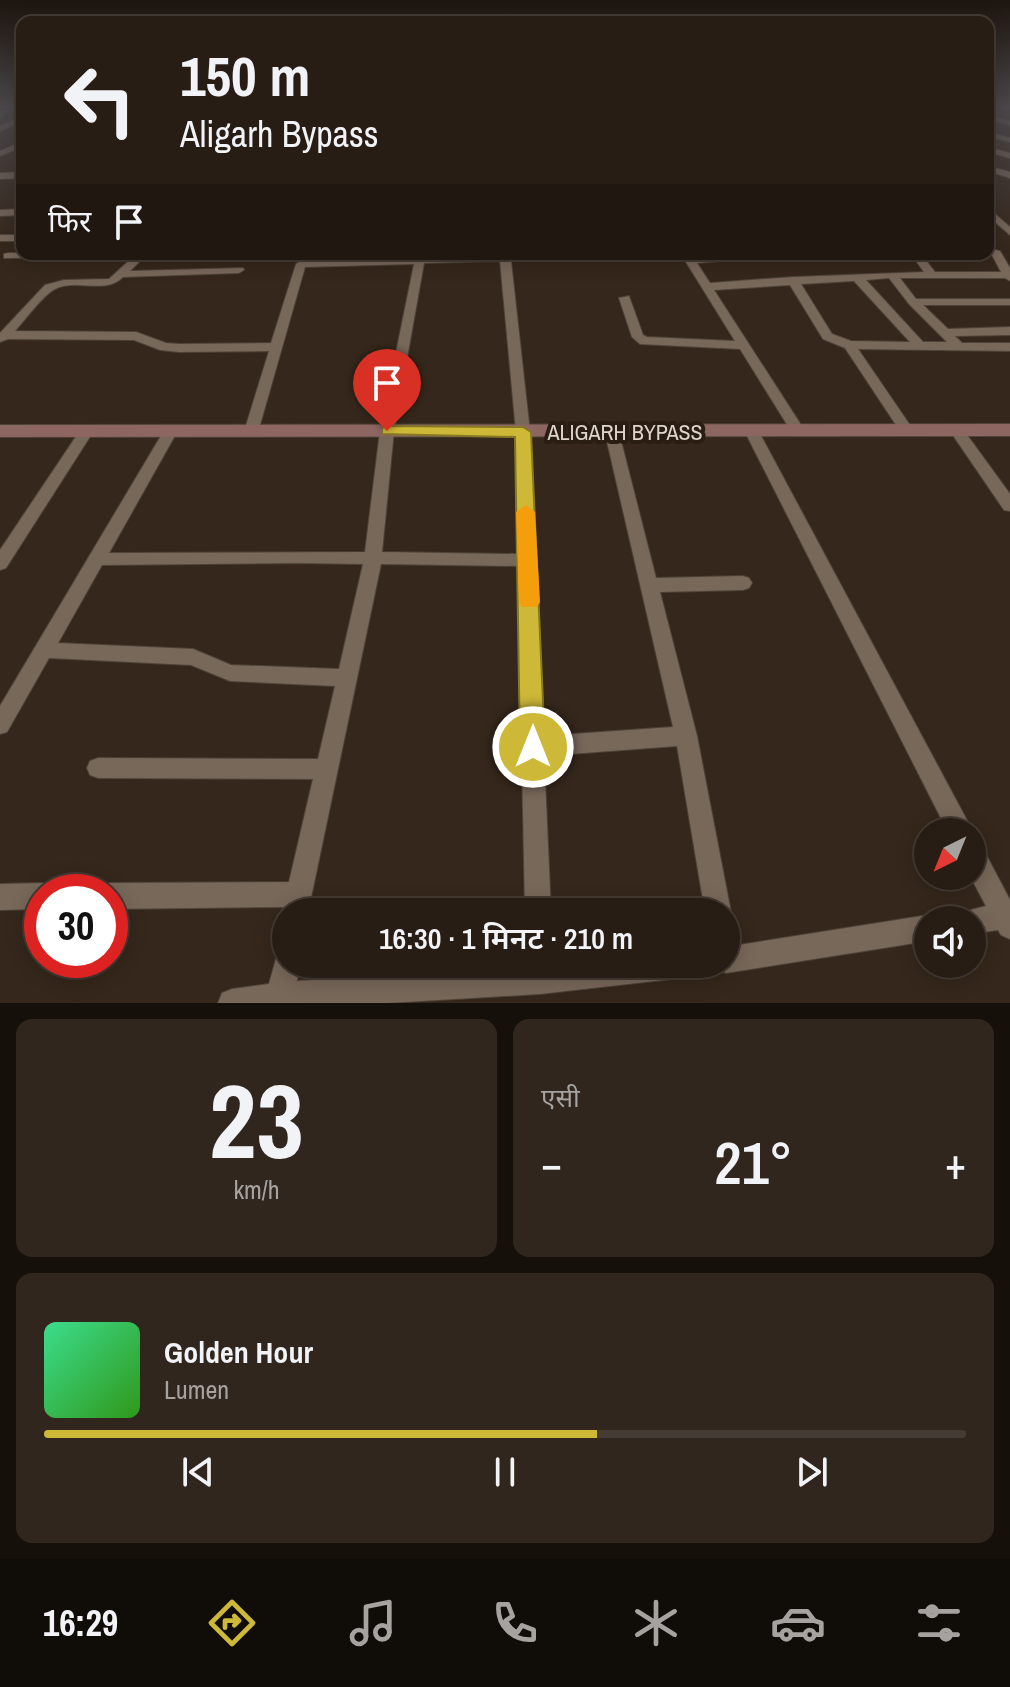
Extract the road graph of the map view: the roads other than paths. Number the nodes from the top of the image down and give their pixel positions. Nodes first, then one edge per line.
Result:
1 (994, 217) edge
2 (1010, 232) edge
3 (994, 254) edge
4 (136, 260) edge
5 (361, 260) edge
6 (420, 260) edge
7 (505, 260) edge
8 (690, 260) edge
9 (921, 260) edge
10 (239, 270) dead end
11 (123, 274) junction
12 (892, 275) junction
13 (932, 275) junction
14 (1009, 276) edge
15 (857, 277) junction
16 (793, 280) junction
17 (705, 287) junction
18 (625, 298) dead end
19 (913, 302) junction
20 (1010, 302) edge
21 (1010, 331) edge
22 (944, 333) junction
23 (3, 337) edge
24 (918, 344) junction
25 (742, 345) junction
26 (849, 345) junction
27 (957, 345) junction
28 (276, 347) junction
29 (1010, 347) edge
30 (1010, 430) edge
31 (0, 431) edge
32 (387, 431) junction
33 (798, 431) junction
34 (907, 431) junction
35 (957, 431) junction
36 (86, 432) junction
37 (170, 432) junction
38 (251, 432) junction
39 (523, 432) junction
40 (752, 432) junction
41 (612, 433) junction
42 (1010, 506) edge
43 (97, 559) junction
44 (373, 559) junction
45 (527, 560) junction
46 (0, 564) edge
47 (743, 583) dead end
48 (652, 585) junction
49 (43, 650) junction
50 (346, 678) junction
51 (0, 725) edge
52 (686, 736) junction
53 (533, 747) junction
54 (98, 768) dead end
55 (326, 769) junction
56 (954, 818) edge
57 (986, 879) edge
58 (24, 896) edge
59 (0, 897) edge
60 (128, 897) edge
61 (297, 898) edge
62 (538, 898) edge
63 (715, 898) edge
64 (272, 902) edge
65 (1008, 919) edge
66 (986, 920) edge
67 (914, 930) edge
68 (740, 956) edge
69 (284, 978) edge
70 (475, 978) edge
71 (281, 996) junction
72 (232, 1003) edge

1 - 2 street
3 - 14 street
4 - 11 street
5 - 28 street
6 - 32 street
7 - 39 street
8 - 17 street
9 - 13 street
10 - 11 street
11 - 23 street
12 - 13 street
12 - 15 street
12 - 19 street
13 - 14 street
15 - 16 street
15 - 24 street
16 - 17 street
16 - 26 street
17 - 25 street
18 - 25 street
19 - 20 street
19 - 22 street
21 - 22 street
22 - 27 street
23 - 28 street
24 - 26 street
24 - 27 street
25 - 33 street
26 - 34 street
27 - 29 street
28 - 38 street
30 - 35 main road, ALIGARH BYPASS
31 - 36 main road, ALIGARH BYPASS
32 - 38 main road, ALIGARH BYPASS
32 - 39 main road, ALIGARH BYPASS
32 - 44 street
33 - 34 main road, ALIGARH BYPASS
33 - 40 main road, ALIGARH BYPASS
34 - 35 main road, ALIGARH BYPASS
35 - 42 street
36 - 37 main road, ALIGARH BYPASS
36 - 46 street
37 - 38 main road, ALIGARH BYPASS
37 - 43 street
39 - 41 main road, ALIGARH BYPASS
39 - 45 street
40 - 41 main road, ALIGARH BYPASS
40 - 56 street
41 - 48 street
43 - 44 street
43 - 49 street
44 - 45 street
44 - 50 street
45 - 53 street
47 - 48 street
48 - 52 street
49 - 50 street
49 - 51 street
50 - 55 street
52 - 53 street
52 - 63 street
53 - 62 street
54 - 55 street
55 - 61 street
57 - 65 street
58 - 59 street
60 - 64 street
65 - 66 street
67 - 68 street
69 - 71 street
70 - 71 street
71 - 72 street

